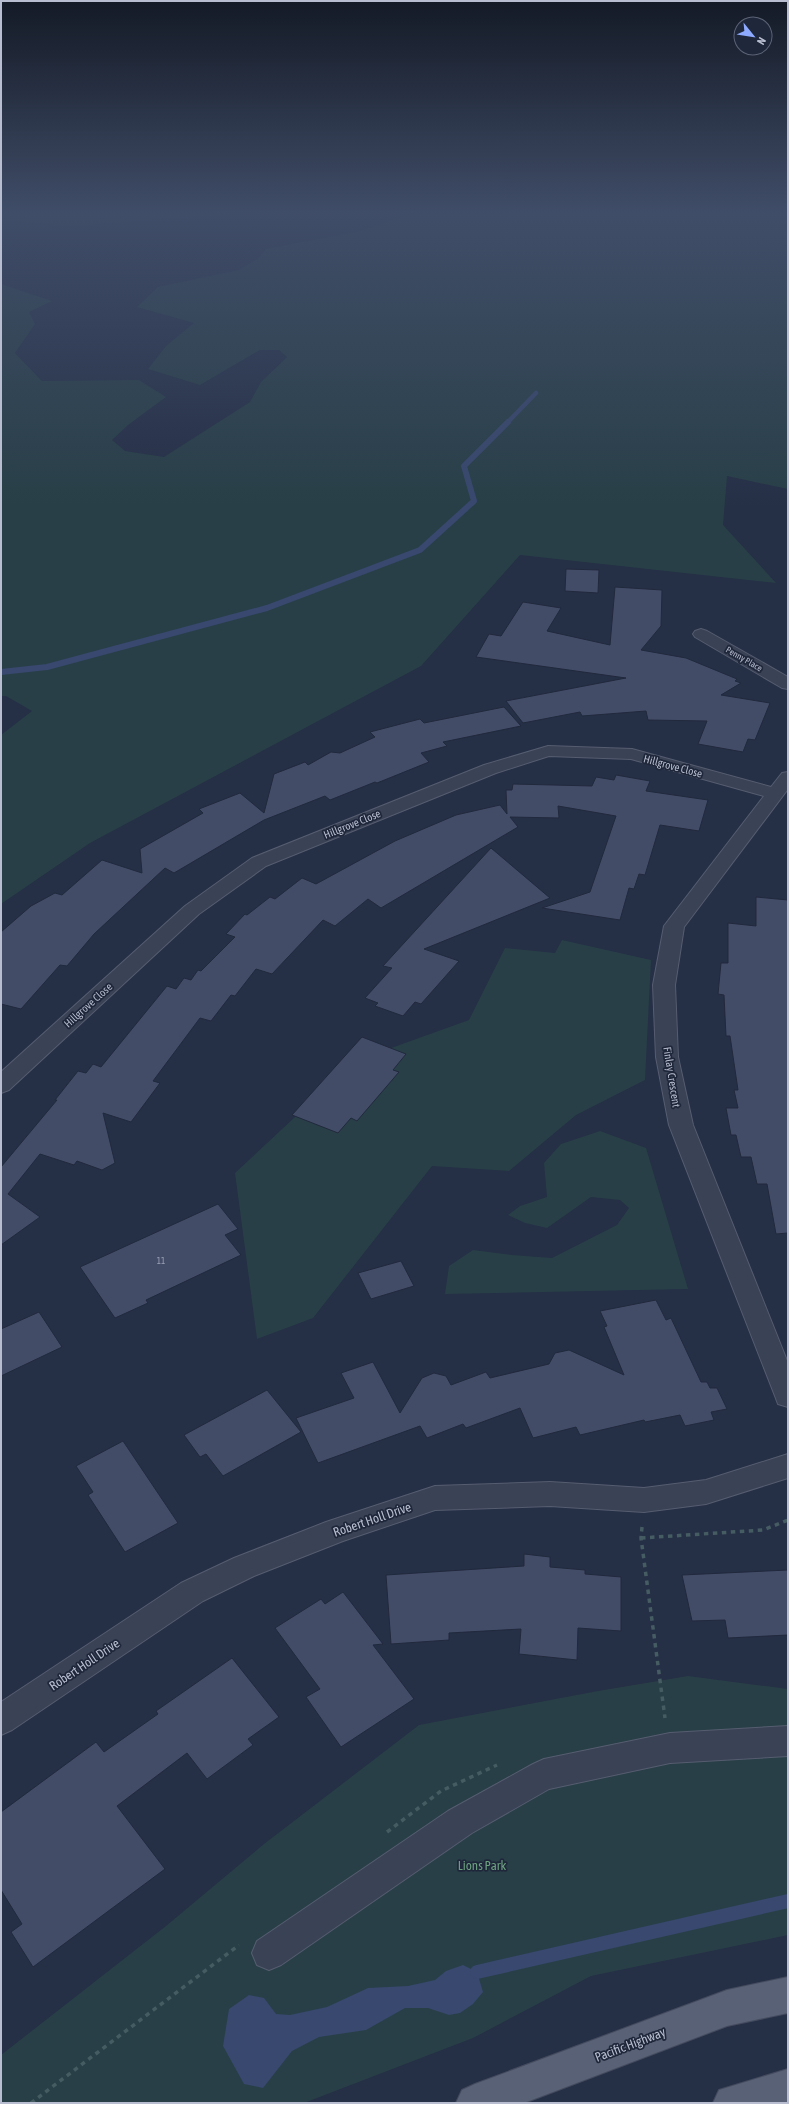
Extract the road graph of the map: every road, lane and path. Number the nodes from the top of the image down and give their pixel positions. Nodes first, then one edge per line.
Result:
1 (701, 634) dead end
2 (788, 684) edge
3 (782, 785) edge
4 (1, 1085) edge
5 (788, 1396) edge
6 (788, 1466) edge
7 (644, 1500) junction
8 (788, 1520) edge
9 (641, 1538) junction
10 (1, 1720) edge
11 (788, 1741) edge
12 (670, 1748) junction
13 (269, 1953) dead end
14 (788, 1995) edge
15 (788, 2087) edge
16 (475, 2103) edge
17 (732, 2103) edge

1 - 2 street, Penny Place
3 - 4 street, Hillgrove Close
3 - 5 street, Finlay Crescent
6 - 7 street, Robert Holl Drive
7 - 9 path
7 - 10 street, Robert Holl Drive
8 - 9 path
9 - 12 path
11 - 12 street
12 - 13 street
14 - 16 main road, Pacific Highway
15 - 17 main road

